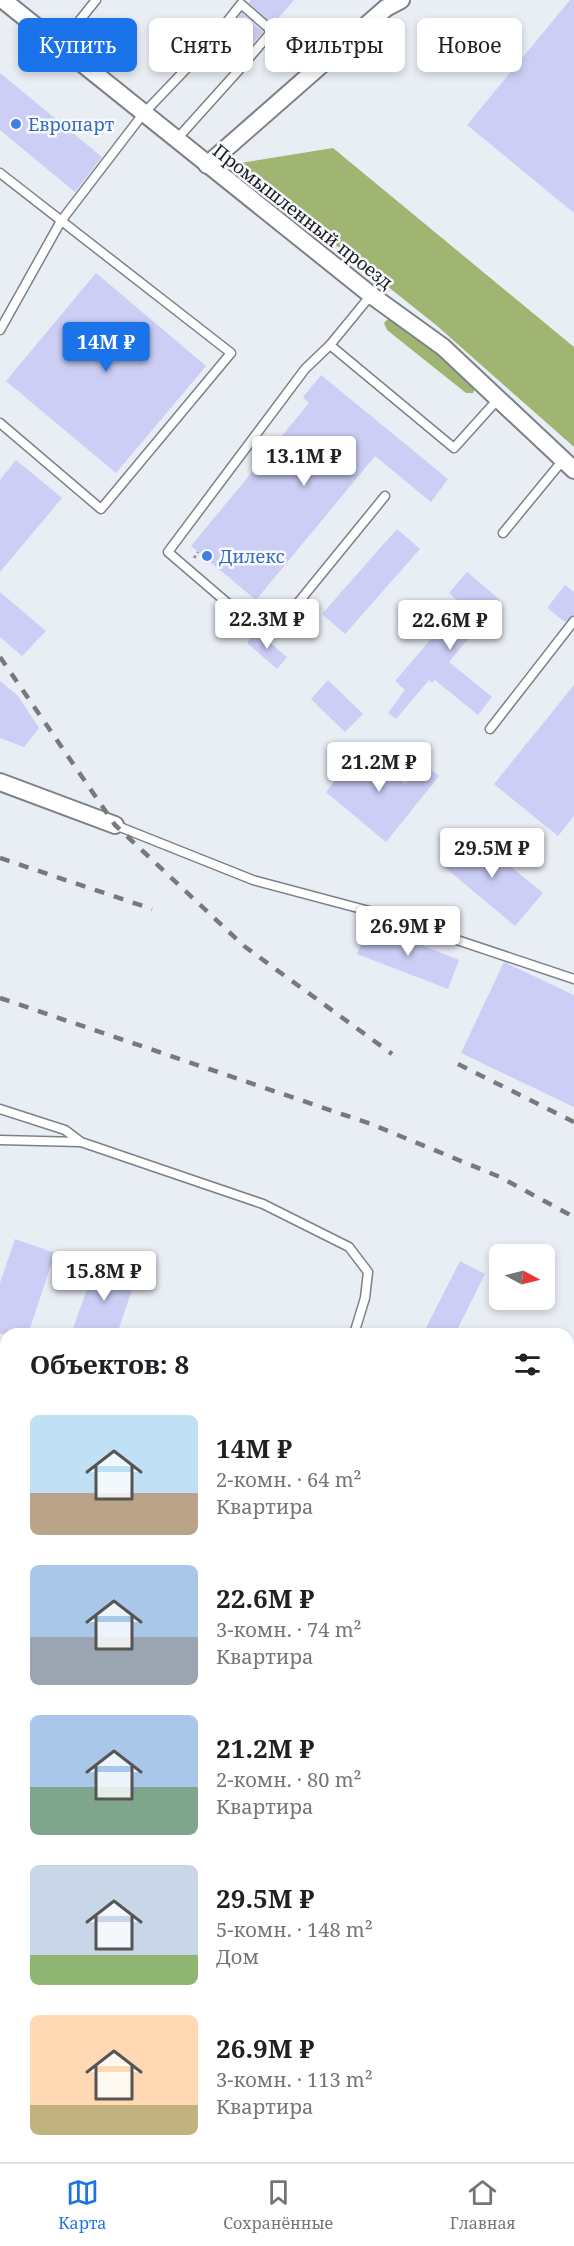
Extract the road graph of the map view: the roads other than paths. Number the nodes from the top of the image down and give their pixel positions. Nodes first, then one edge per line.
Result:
1 (3, 0) edge
2 (96, 0) edge
3 (401, 0) edge
4 (25, 18) edge
5 (82, 18) edge
6 (230, 18) edge
7 (253, 54) edge
8 (91, 72) edge
9 (183, 72) edge
10 (237, 72) edge
11 (143, 114) junction
12 (176, 140) junction
13 (207, 165) junction
14 (0, 173) edge
15 (62, 221) junction
16 (371, 295) junction
17 (0, 330) edge
18 (330, 345) junction
19 (500, 398) junction
20 (0, 423) edge
21 (569, 465) edge
22 (386, 496) dead end
23 (503, 533) dead end
24 (574, 621) edge
25 (490, 729) dead end
26 (0, 782) edge
27 (115, 825) joint
28 (574, 979) edge
29 (0, 1109) edge
30 (0, 1140) edge
31 (81, 1142) junction
32 (356, 1328) edge

1 - 4 street, Промышленный проезд
2 - 5 lane
3 - 13 street
6 - 7 lane
8 - 11 street, Промышленный проезд
9 - 11 lane
10 - 12 lane
11 - 12 street, Промышленный проезд
11 - 15 lane
12 - 13 street, Промышленный проезд
13 - 16 street, Промышленный проезд
14 - 15 lane
15 - 17 lane
15 - 20 lane
16 - 18 lane
16 - 19 street, Промышленный проезд
18 - 19 lane
18 - 22 lane
19 - 21 street, Промышленный проезд
21 - 23 lane
24 - 25 lane
26 - 27 street
27 - 28 lane
29 - 31 lane
30 - 31 lane
31 - 32 lane

